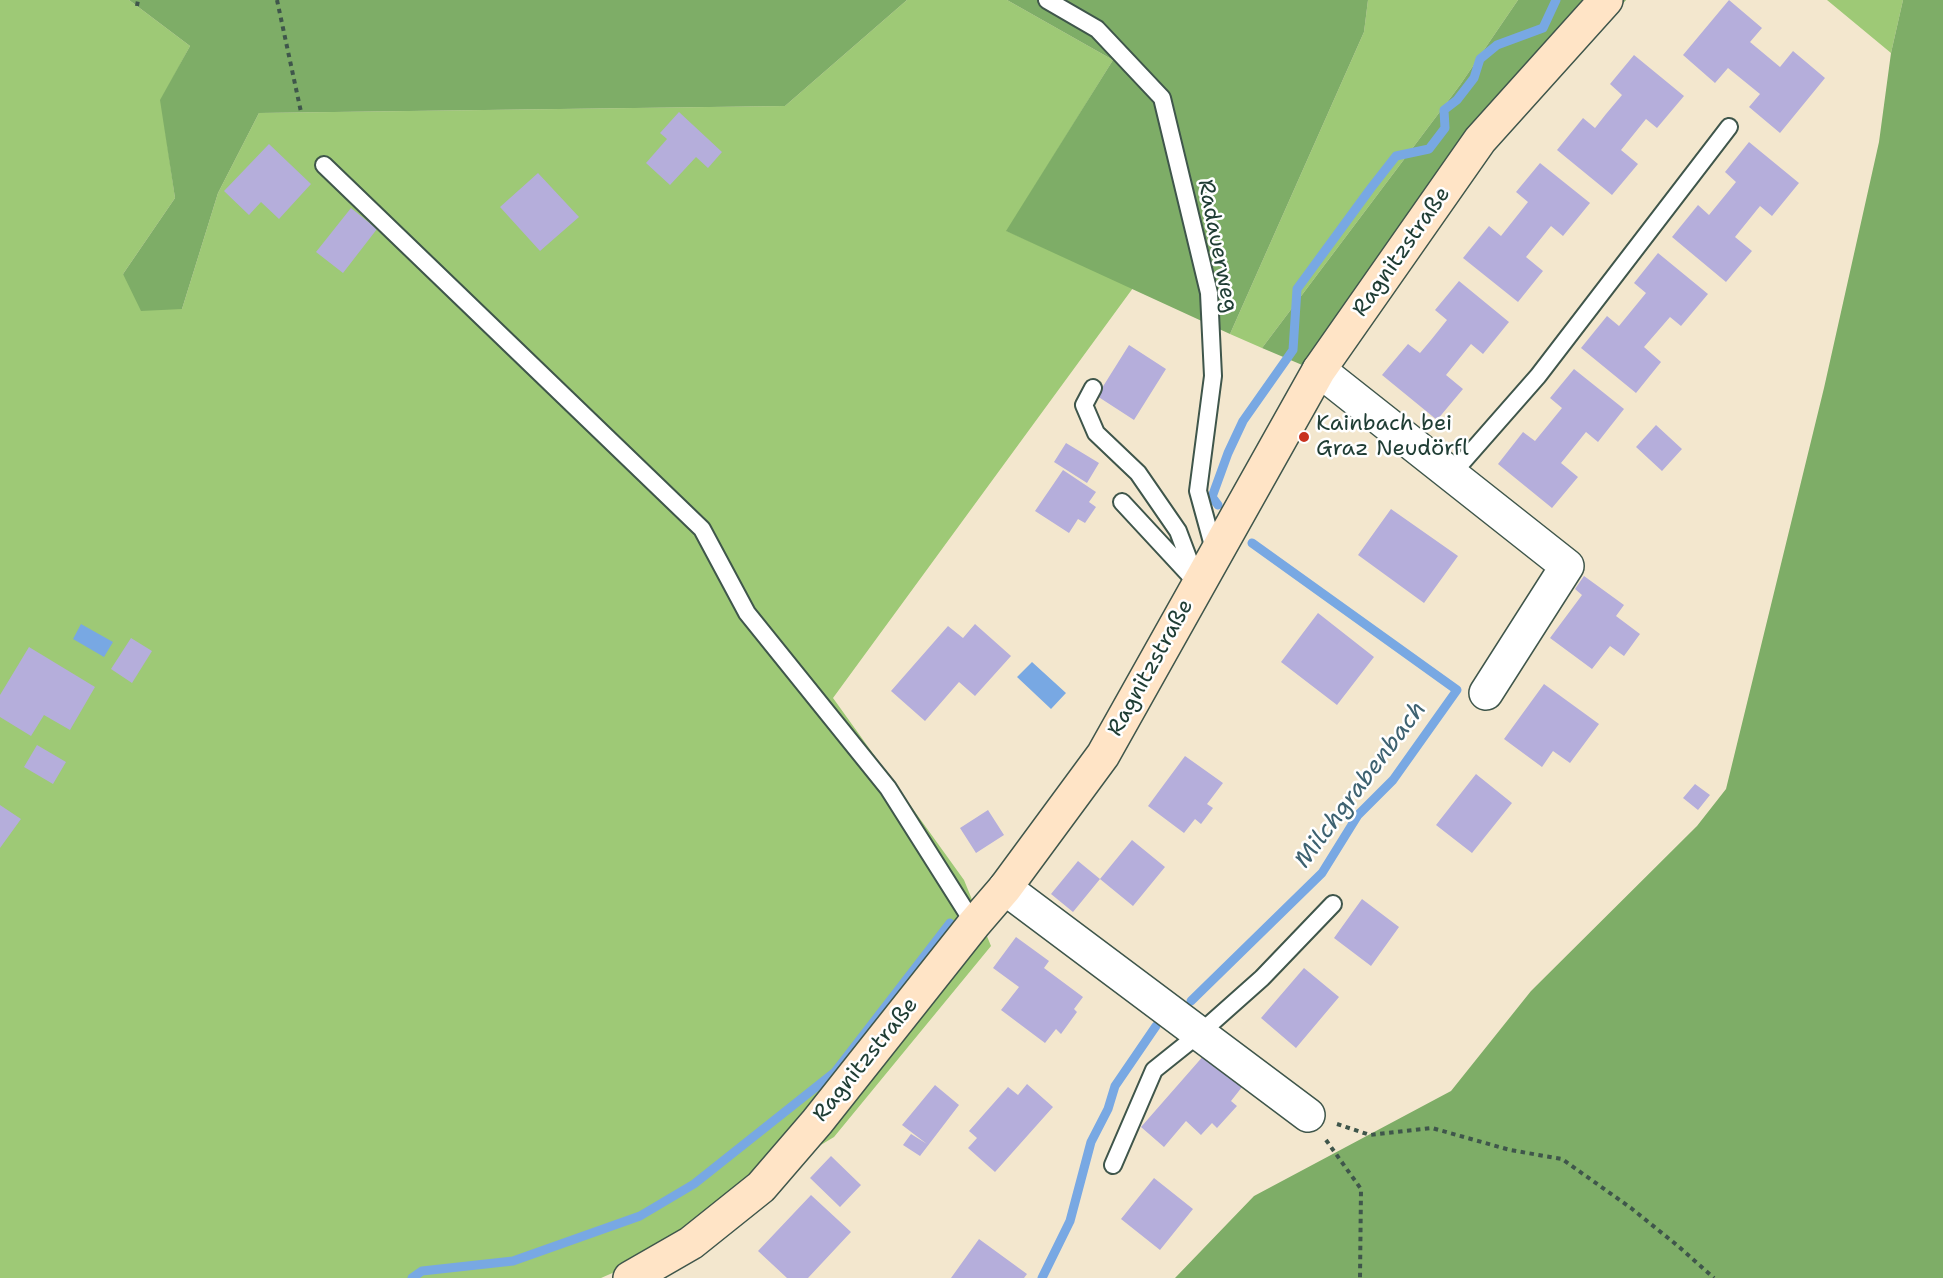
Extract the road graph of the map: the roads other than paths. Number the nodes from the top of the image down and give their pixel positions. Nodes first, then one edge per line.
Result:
1 (1047, 0) edge
2 (1606, 0) edge
3 (1729, 127) dead end
4 (324, 165) dead end
5 (1319, 370) junction
6 (1093, 388) dead end
7 (1451, 475) junction
8 (1122, 502) dead end
9 (1215, 553) junction
10 (1198, 584) junction
11 (1486, 693) dead end
12 (1005, 888) junction
13 (1333, 904) dead end
14 (974, 924) junction
15 (1199, 1034) junction
16 (1308, 1115) road end
17 (1113, 1165) dead end
18 (630, 1278) edge

1 - 9 lane, Radauerweg
2 - 5 main road, Ragnitzstraße
3 - 7 lane
4 - 14 lane
5 - 7 street
5 - 9 main road, Ragnitzstraße
6 - 10 lane
7 - 11 street
8 - 10 lane
9 - 10 main road, Ragnitzstraße
10 - 12 main road, Ragnitzstraße
12 - 14 main road, Ragnitzstraße
12 - 15 street
13 - 15 lane
14 - 18 main road, Ragnitzstraße
15 - 16 street
15 - 17 lane

